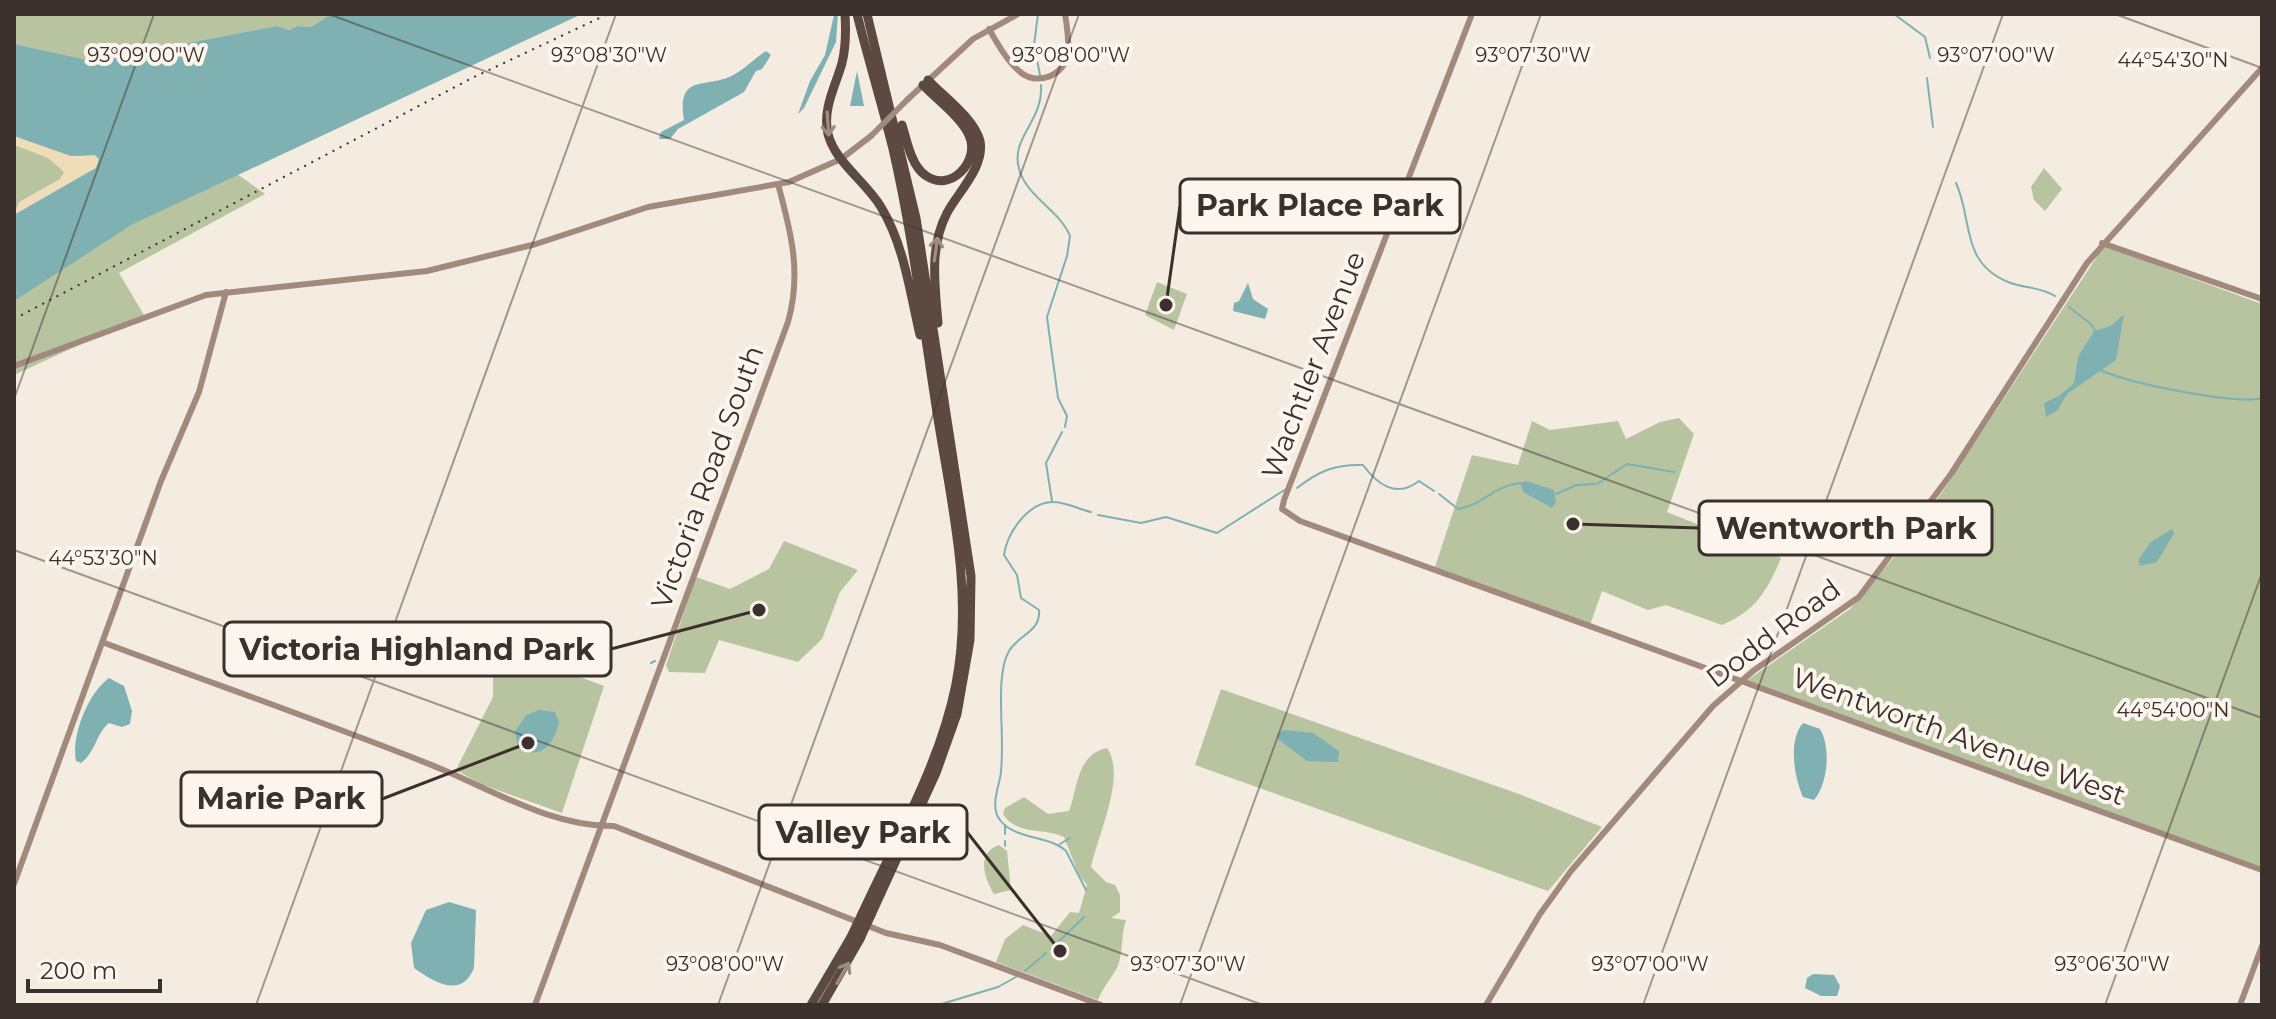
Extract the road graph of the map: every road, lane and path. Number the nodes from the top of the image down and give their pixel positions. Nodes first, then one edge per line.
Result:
1 (845, 14) edge
2 (857, 14) edge
3 (870, 14) edge
4 (1018, 14) edge
5 (1065, 14) edge
6 (1472, 14) edge
7 (989, 29) junction
8 (2262, 68) edge
9 (925, 82) junction
10 (841, 159) junction
11 (778, 184) junction
12 (2102, 243) junction
13 (226, 292) junction
14 (2262, 299) edge
15 (14, 366) edge
16 (942, 383) junction
17 (934, 393) junction
18 (1282, 509) joint
19 (102, 642) junction
20 (1741, 681) junction
21 (600, 826) junction
22 (2262, 870) edge
23 (14, 884) edge
24 (867, 914) junction
25 (856, 938) junction
26 (2262, 946) edge
27 (535, 1005) edge
28 (811, 1005) edge
29 (822, 1005) edge
30 (1101, 1005) edge
31 (1486, 1005) edge
32 (2240, 1005) edge

1 -> 10 highway
2 - 17 highway
3 - 9 highway
3 - 16 highway
4 - 7 street
5 - 7 street
6 - 18 street, Wachtler Avenue
7 - 9 street
8 - 12 street, Dodd Road
9 - 10 street, bridge
16 -> 9 highway
10 - 11 street
10 - 17 highway
11 - 13 street
11 - 21 street, Victoria Road South
12 - 14 street
12 - 20 street, Dodd Road
13 - 15 street
13 - 19 street
16 - 24 highway
17 - 24 highway
18 - 20 street, Wentworth Avenue West
19 - 21 street
19 - 23 street
20 - 22 street, Wentworth Avenue West
20 - 31 street, Dodd Road
21 - 27 street, Victoria Road South
21 - 30 street
24 - 25 highway, bridge
25 - 28 highway
29 -> 25 highway
26 - 32 street

